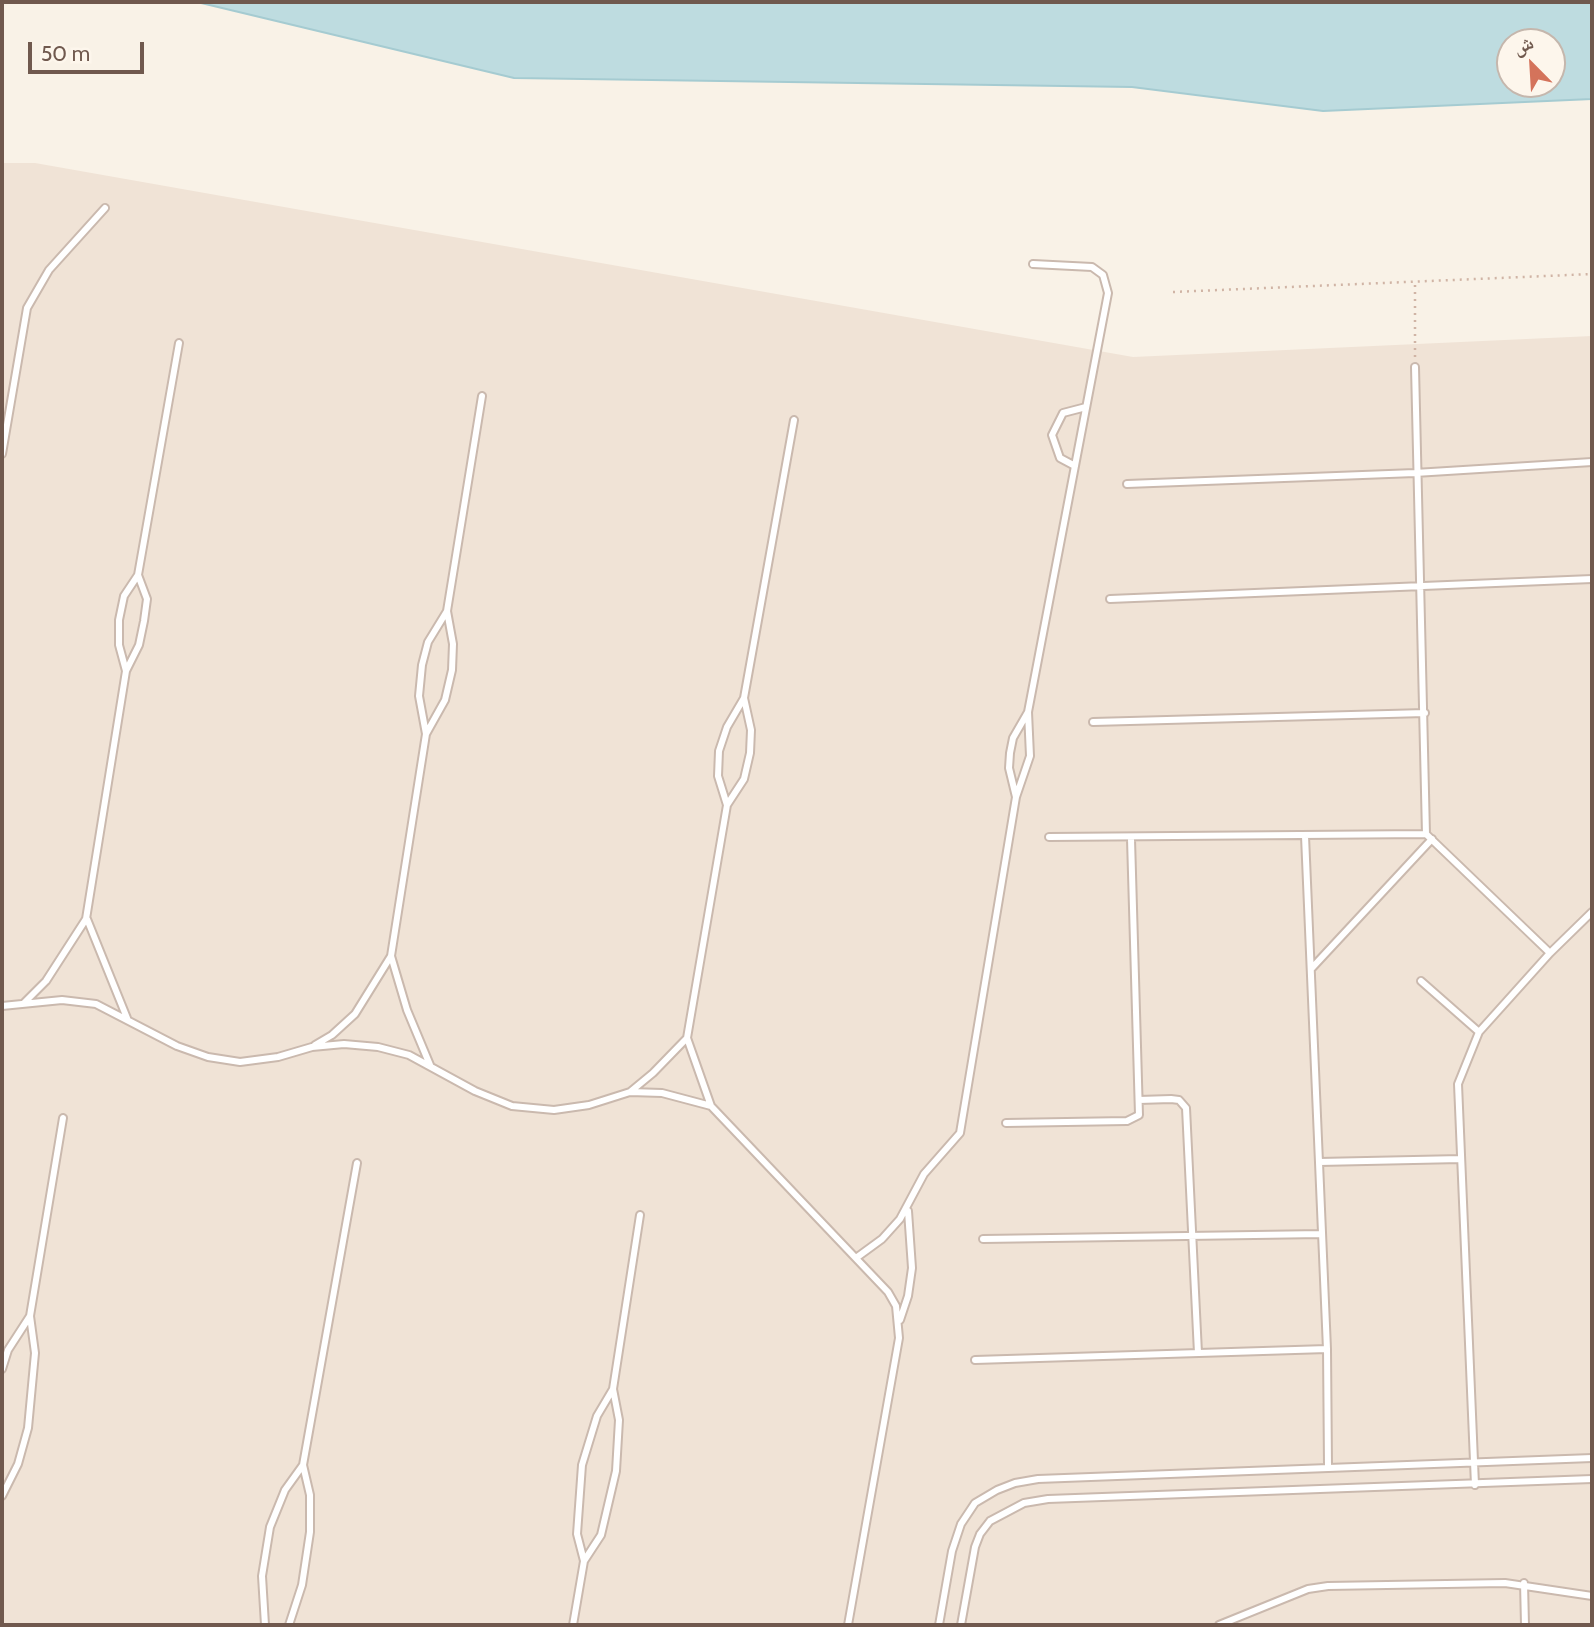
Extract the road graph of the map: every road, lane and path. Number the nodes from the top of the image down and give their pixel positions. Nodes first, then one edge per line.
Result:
1 (105, 208) dead end
2 (1033, 264) dead end
3 (1592, 274) edge
4 (1415, 284) junction
5 (1173, 292) dead end
6 (180, 343) dead end
7 (1415, 367) joint
8 (482, 396) dead end
9 (1086, 407) junction
10 (794, 420) dead end
11 (2, 454) edge
12 (1592, 462) edge
13 (1075, 466) junction
14 (1415, 473) junction
15 (1127, 484) dead end
16 (138, 575) junction
17 (1592, 579) edge
18 (1420, 586) junction
19 (1110, 598) dead end
20 (447, 611) junction
21 (126, 671) junction
22 (744, 698) junction
23 (1028, 712) junction
24 (1425, 713) junction
25 (1093, 722) dead end
26 (426, 734) junction
27 (1016, 797) junction
28 (727, 805) junction
29 (1305, 836) junction
30 (1429, 836) junction
31 (1049, 837) dead end
32 (1130, 839) junction
33 (1592, 912) edge
34 (86, 919) junction
35 (1550, 953) junction
36 (391, 956) junction
37 (1311, 969) junction
38 (1421, 982) dead end
39 (24, 1003) junction
40 (2, 1006) edge
41 (127, 1018) junction
42 (1479, 1032) junction
43 (687, 1038) junction
44 (312, 1047) junction
45 (430, 1065) junction
46 (630, 1092) junction
47 (1139, 1100) junction
48 (711, 1106) junction
49 (63, 1118) dead end
50 (1006, 1123) dead end
51 (1461, 1159) junction
52 (1319, 1162) junction
53 (357, 1163) dead end
54 (908, 1209) junction
55 (640, 1215) dead end
56 (1322, 1234) junction
57 (1192, 1237) junction
58 (983, 1239) dead end
59 (856, 1258) junction
60 (30, 1316) junction
61 (900, 1322) junction
62 (1327, 1349) junction
63 (1198, 1353) junction
64 (975, 1360) dead end
65 (2, 1369) edge
66 (613, 1389) junction
67 (1592, 1458) edge
68 (1475, 1463) junction
69 (303, 1465) junction
70 (1328, 1466) junction
71 (1592, 1479) edge
72 (1475, 1485) junction
73 (2, 1496) edge
74 (584, 1560) junction
75 (1524, 1584) junction
76 (1592, 1596) edge
77 (265, 1625) edge
78 (289, 1625) edge
79 (573, 1625) edge
80 (848, 1625) edge
81 (939, 1625) edge
82 (961, 1625) edge
83 (1219, 1625) edge
84 (1525, 1625) edge

1 - 11 lane
2 - 9 lane
3 - 4 path
4 - 5 path
4 - 7 path
6 - 16 lane
7 - 14 lane
8 - 20 lane
9 - 13 lane
9 - 13 lane
10 - 22 lane
12 - 14 lane
13 - 23 lane
14 - 15 lane
14 - 18 lane
16 - 21 lane
16 - 21 lane
17 - 18 lane
18 - 19 lane
18 - 24 lane
20 - 26 lane
20 - 26 lane
21 - 34 lane
22 - 28 lane
22 - 28 lane
23 - 27 lane
23 - 27 lane
24 - 25 lane
24 - 30 lane
26 - 36 lane
27 - 54 lane
28 - 43 lane
29 - 30 lane
29 - 32 lane
29 - 37 lane
30 - 35 lane
30 - 37 lane
31 - 32 lane
32 - 47 lane
33 - 35 lane
34 - 39 lane
34 - 41 lane
35 - 42 lane
36 - 44 lane
36 - 45 lane
37 - 52 lane
38 - 42 lane
39 - 40 lane
39 - 41 lane
41 - 44 lane
42 - 51 lane
43 - 46 lane
43 - 48 lane
44 - 45 lane
45 - 46 lane
46 - 48 lane
47 - 50 lane
47 - 57 lane
48 - 59 lane
49 - 60 lane
51 - 52 lane
51 - 68 lane
52 - 56 lane
53 - 69 lane
54 - 59 lane
54 - 61 lane
55 - 66 lane
56 - 57 lane
56 - 62 lane
57 - 58 lane
57 - 63 lane
59 - 61 lane
60 - 65 lane
60 - 73 lane
61 - 80 lane
62 - 63 lane
62 - 70 lane
63 - 64 lane
66 - 74 lane
66 - 74 lane
67 - 68 lane
68 - 70 lane
68 - 72 lane
69 - 77 lane
69 - 78 lane
70 - 81 lane
71 - 72 lane
72 - 82 lane
74 - 79 lane
75 - 76 lane
75 - 83 lane
75 - 84 lane

